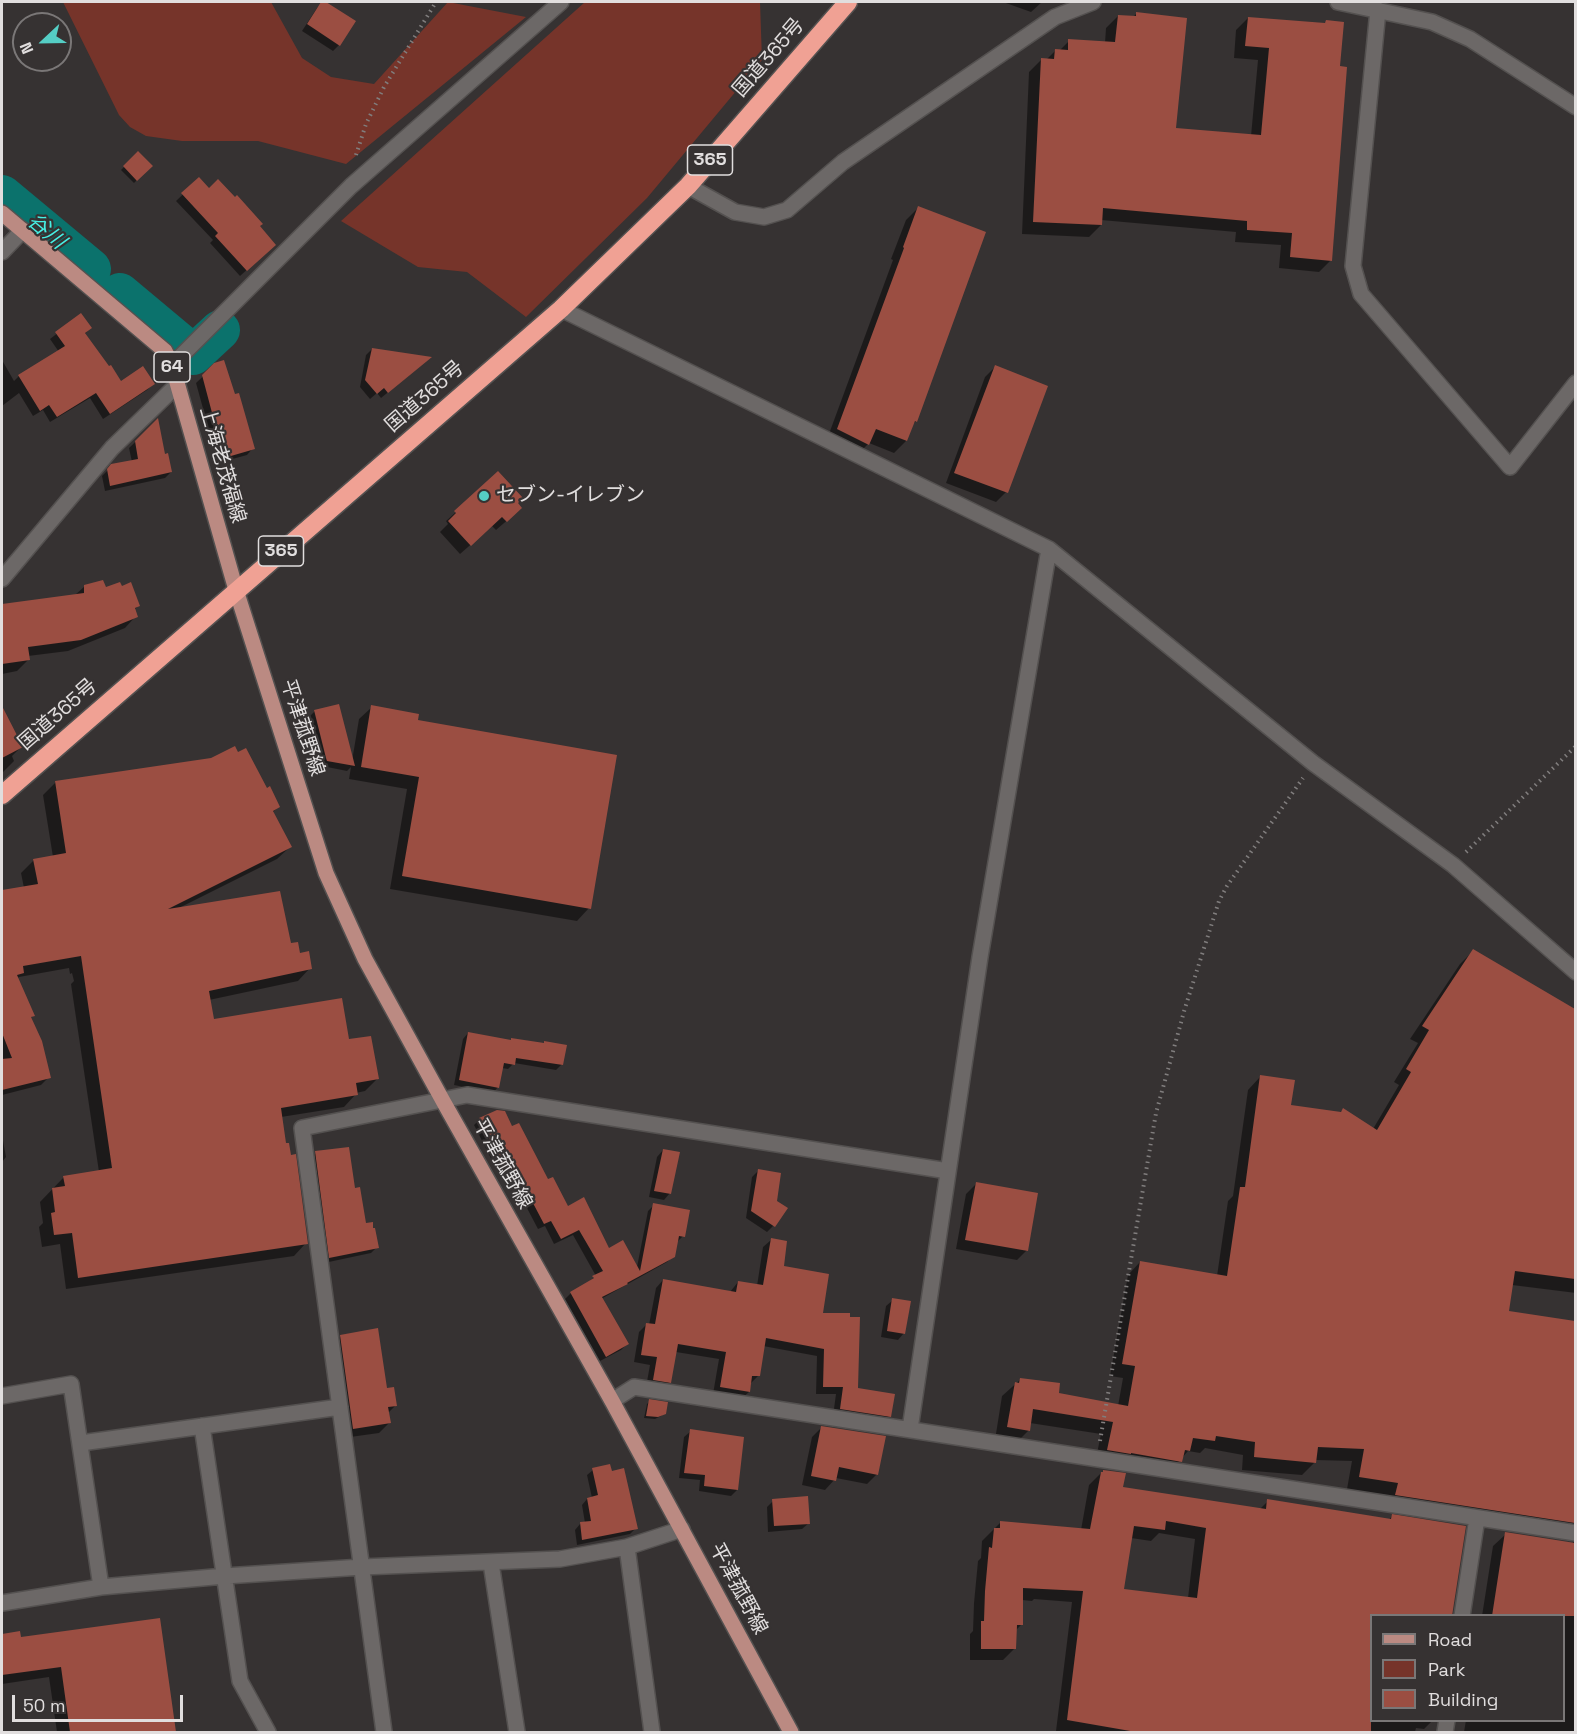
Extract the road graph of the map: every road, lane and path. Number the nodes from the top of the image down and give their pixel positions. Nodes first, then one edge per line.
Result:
1 (436, 2) edge
2 (561, 2) edge
3 (848, 2) edge
4 (1093, 2) edge
5 (1338, 2) edge
6 (1378, 10) junction
7 (1575, 107) edge
8 (351, 186) junction
9 (688, 186) junction
10 (2, 213) edge
11 (23, 230) junction
12 (2, 252) edge
13 (561, 309) junction
14 (172, 365) junction
15 (1575, 383) edge
16 (177, 385) junction
17 (1048, 549) junction
18 (2, 579) edge
19 (236, 590) junction
20 (1575, 746) edge
21 (1313, 763) junction
22 (2, 795) edge
23 (1453, 865) junction
24 (1575, 972) edge
25 (443, 1101) junction
26 (948, 1171) junction
27 (2, 1396) edge
28 (612, 1401) junction
29 (340, 1407) junction
30 (202, 1426) junction
31 (910, 1429) junction
32 (81, 1443) junction
33 (1097, 1460) junction
34 (1477, 1518) junction
35 (682, 1529) junction
36 (1575, 1533) edge
37 (627, 1547) junction
38 (491, 1563) junction
39 (362, 1567) junction
40 (225, 1575) junction
41 (101, 1587) junction
42 (2, 1603) edge
43 (1462, 1614) edge
44 (268, 1732) edge
45 (384, 1732) edge
46 (517, 1732) edge
47 (652, 1732) edge
48 (791, 1732) edge

1 - 8 path
2 - 8 street
3 - 9 highway, 国道365号 / 365
4 - 9 street
5 - 6 street
6 - 7 street
6 - 15 street
8 - 14 street
9 - 13 highway, 国道365号 / 365
10 - 11 main road, 上海老茂福線 / 64
11 - 12 street
11 - 14 main road, 上海老茂福線 / 64
13 - 17 street
13 - 19 highway, 国道365号 / 365
14 - 16 main road, 上海老茂福線 / 64
16 - 18 street
16 - 19 main road, 上海老茂福線 / 64
17 - 21 street
17 - 26 street
19 - 22 highway, 国道365号 / 365
19 - 25 main road, 平津菰野線
20 - 23 path
21 - 23 street
21 - 33 path
23 - 24 street
25 - 26 street
25 - 28 main road, 平津菰野線
25 - 29 street
26 - 31 street
27 - 32 street
28 - 31 street
28 - 35 main road, 平津菰野線
29 - 30 street
29 - 39 street
30 - 32 street
30 - 40 street
31 - 33 street
32 - 41 street
33 - 34 street
34 - 36 street
34 - 43 street
35 - 37 street
35 - 48 main road, 平津菰野線
37 - 38 street
37 - 47 street
38 - 39 street
38 - 46 street
39 - 40 street
39 - 45 street
40 - 41 street
40 - 44 street
41 - 42 street

